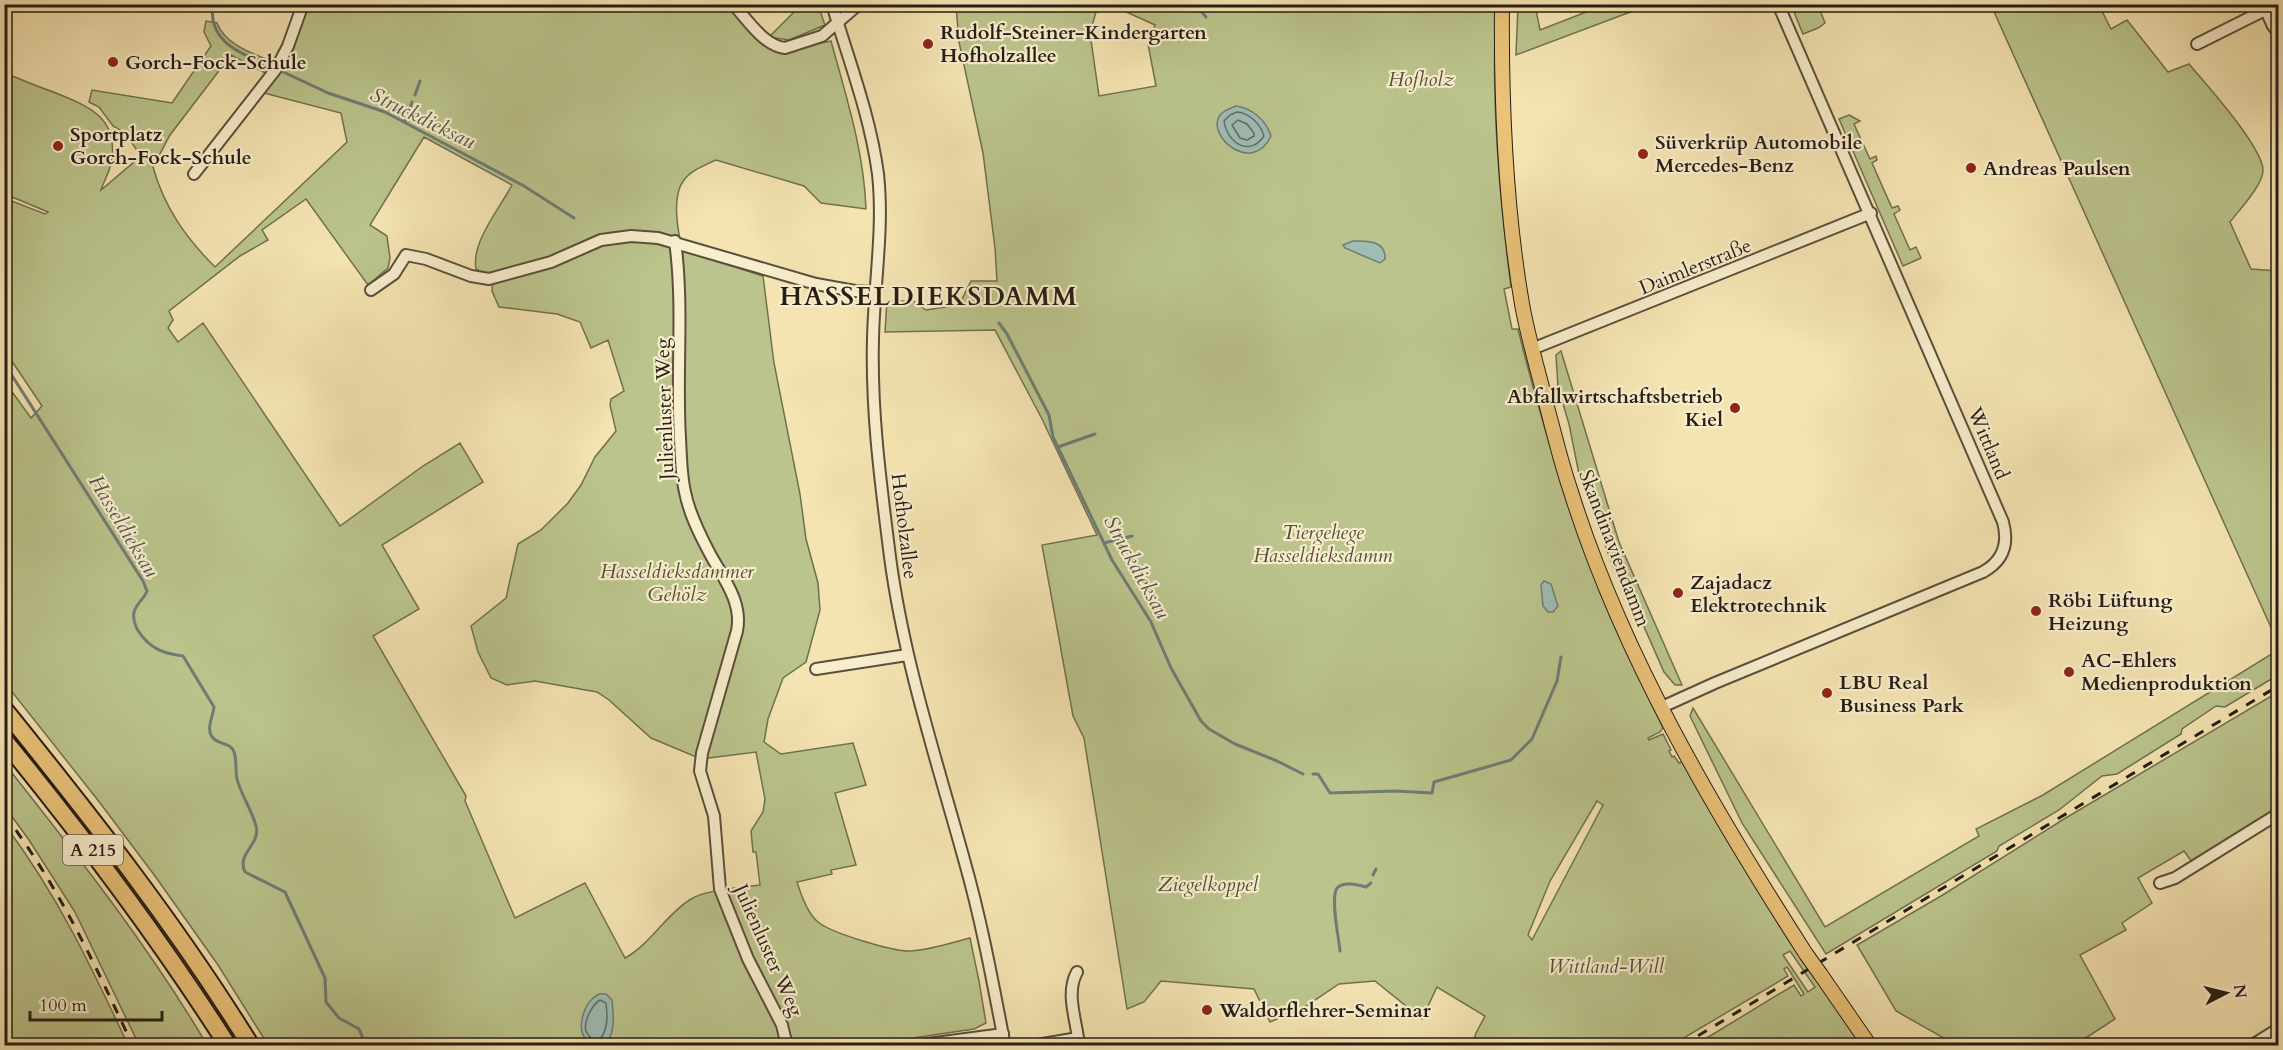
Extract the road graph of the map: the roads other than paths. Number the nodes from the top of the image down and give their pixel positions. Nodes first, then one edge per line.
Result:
1 (303, 4) edge
2 (734, 4) edge
3 (832, 4) edge
4 (859, 4) edge
5 (1502, 4) edge
6 (1778, 4) edge
7 (2264, 7) edge
8 (838, 24) junction
9 (2278, 32) edge
10 (2197, 44) dead end
11 (194, 174) dead end
12 (1870, 213) junction
13 (675, 242) junction
14 (371, 290) dead end
15 (875, 292) junction
16 (1532, 349) junction
17 (907, 655) junction
18 (816, 669) dead end
19 (1662, 707) junction
20 (4, 709) edge
21 (4, 740) edge
22 (2278, 814) edge
23 (2160, 883) dead end
24 (1077, 972) dead end
25 (2278, 1029) edge
26 (1004, 1040) edge
27 (228, 1046) edge
28 (251, 1046) edge
29 (787, 1046) edge
30 (913, 1046) edge
31 (1030, 1046) edge
32 (1870, 1046) edge
33 (2251, 1046) edge

1 - 11 street
2 - 8 street
3 - 8 street, Hofholzallee
4 - 8 street
5 - 16 main road, Skandinaviendamm
6 - 12 street, Wittland
7 - 9 street
7 - 10 street
8 - 15 street, Hofholzallee
12 - 16 street, Daimlerstraße
12 - 19 street, Wittland
13 - 14 street
13 - 15 street
13 - 29 street, Julienluster Weg
15 - 17 street, Hofholzallee
16 - 19 main road, Skandinaviendamm
17 - 18 street
17 - 26 street, Hofholzallee
19 - 32 main road, Skandinaviendamm, bridge
20 - 28 highway, A 215
21 - 27 highway, A 215
22 - 23 street
24 - 31 street
25 - 33 street
26 - 30 street

